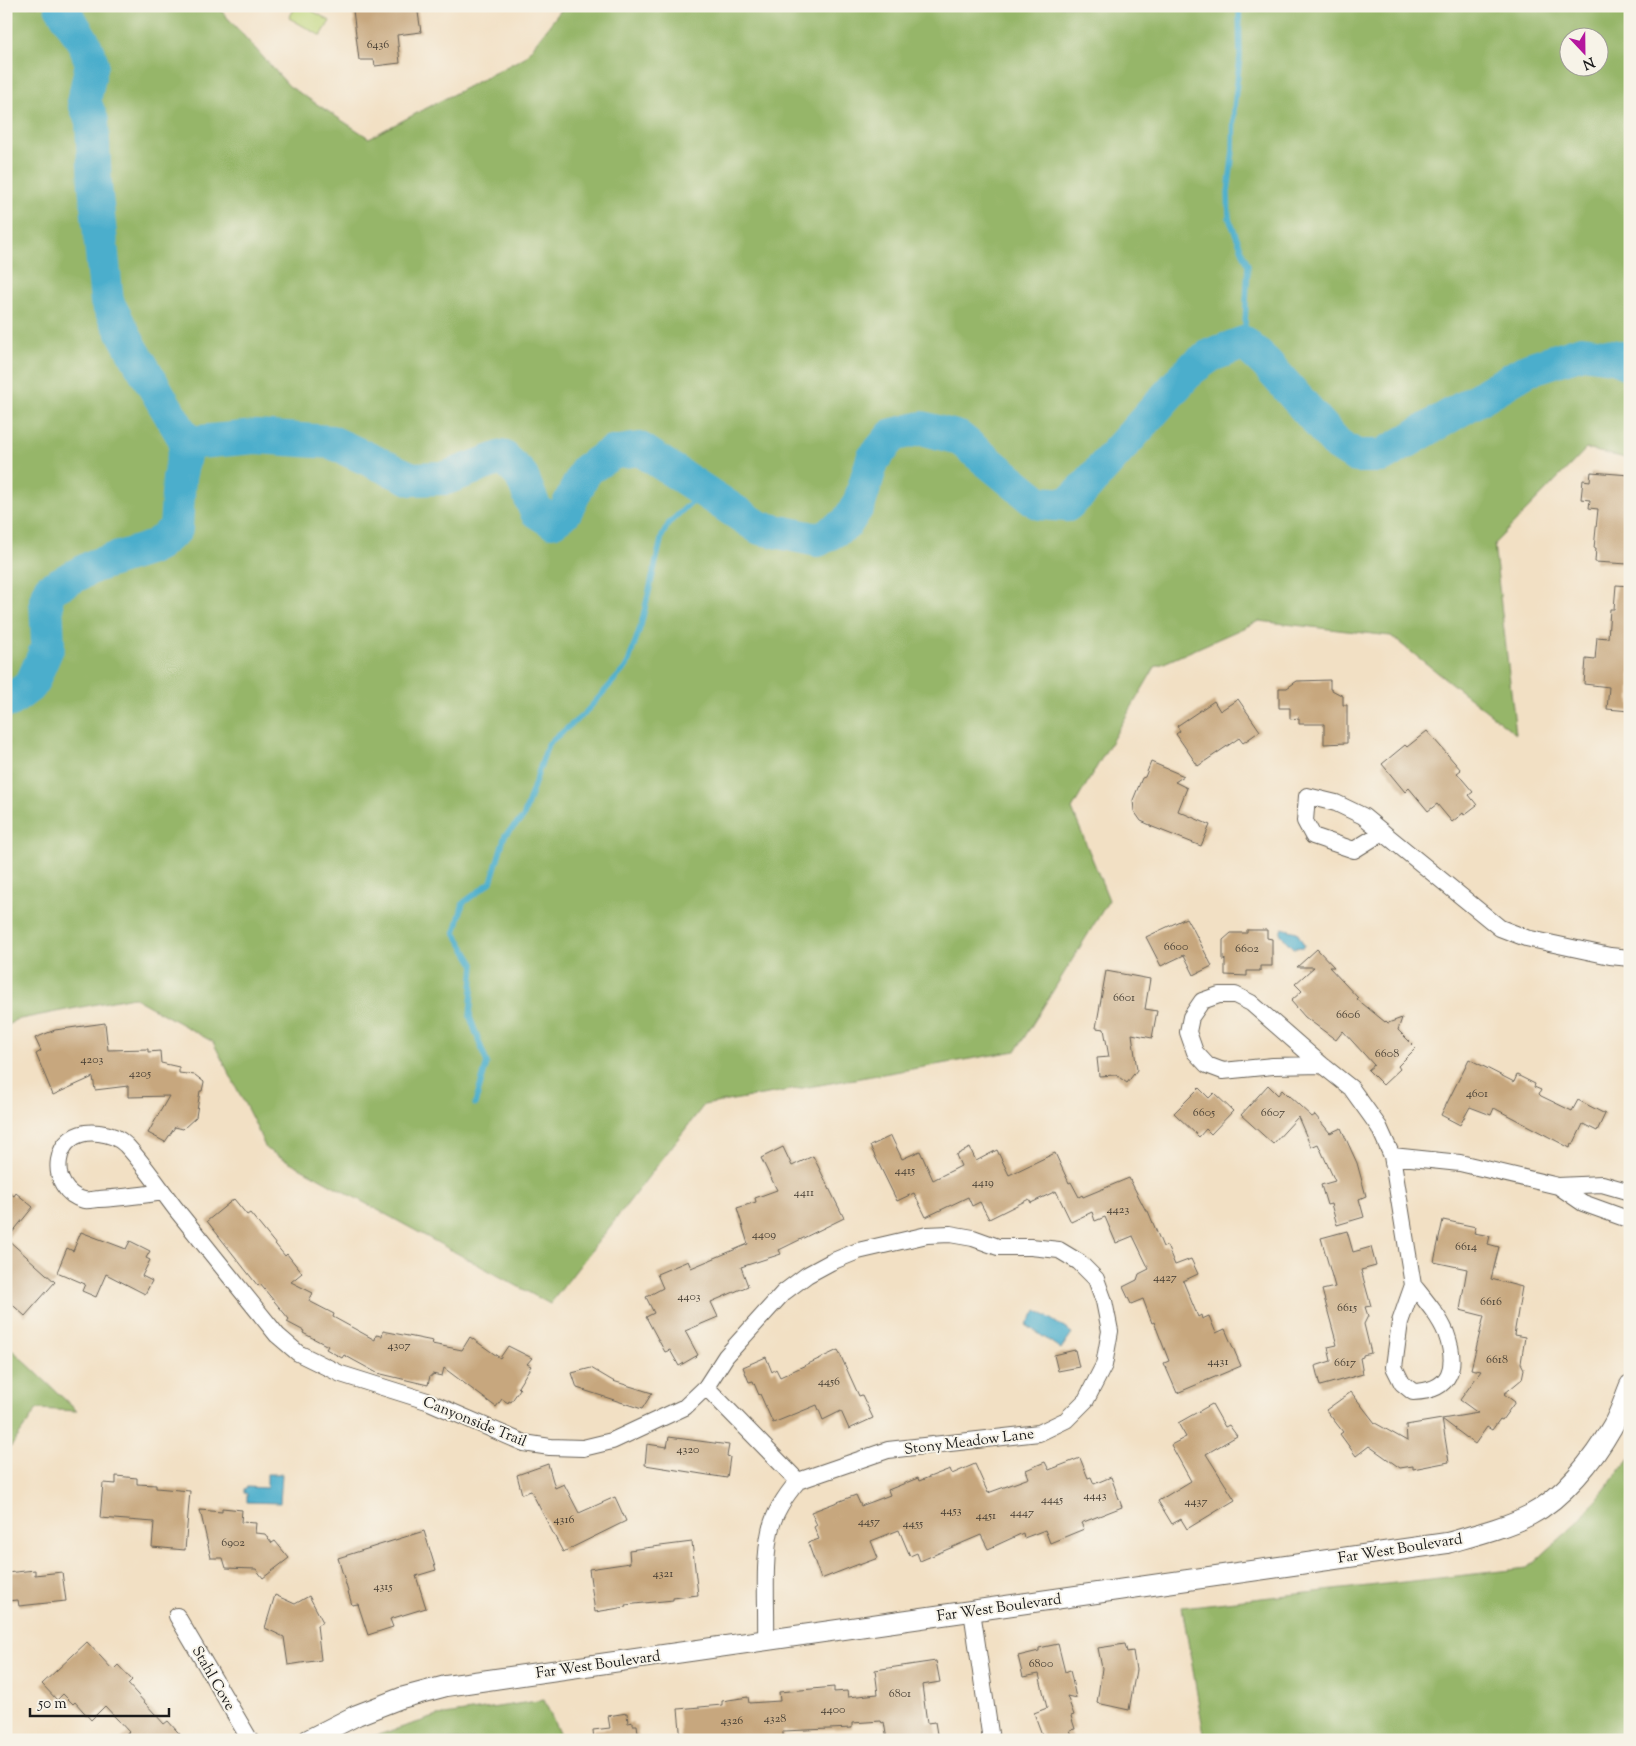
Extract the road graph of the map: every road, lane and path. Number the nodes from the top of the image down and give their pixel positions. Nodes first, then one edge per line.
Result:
1 (1382, 832) dead end
2 (1630, 958) edge
3 (1322, 1066) junction
4 (1392, 1156) junction
5 (1558, 1186) junction
6 (163, 1192) junction
7 (1630, 1192) edge
8 (1630, 1220) edge
9 (1413, 1285) junction
10 (1630, 1385) edge
11 (706, 1387) junction
12 (798, 1481) junction
13 (972, 1611) junction
14 (177, 1616) dead end
15 (766, 1640) junction
16 (250, 1740) edge
17 (308, 1740) edge
18 (991, 1740) edge

1 - 2 street
3 - 3 street
3 - 4 street
4 - 5 street
4 - 9 street
5 - 7 street
5 - 8 street
6 - 6 street, Canyonside Trail
6 - 11 street, Canyonside Trail
9 - 9 street
10 - 13 street, Far West Boulevard
11 - 12 street
11 - 12 street, Stony Meadow Lane
12 - 15 street
13 - 15 street, Far West Boulevard
13 - 18 street
14 - 16 street, Stahl Cove
15 - 17 street, Far West Boulevard

